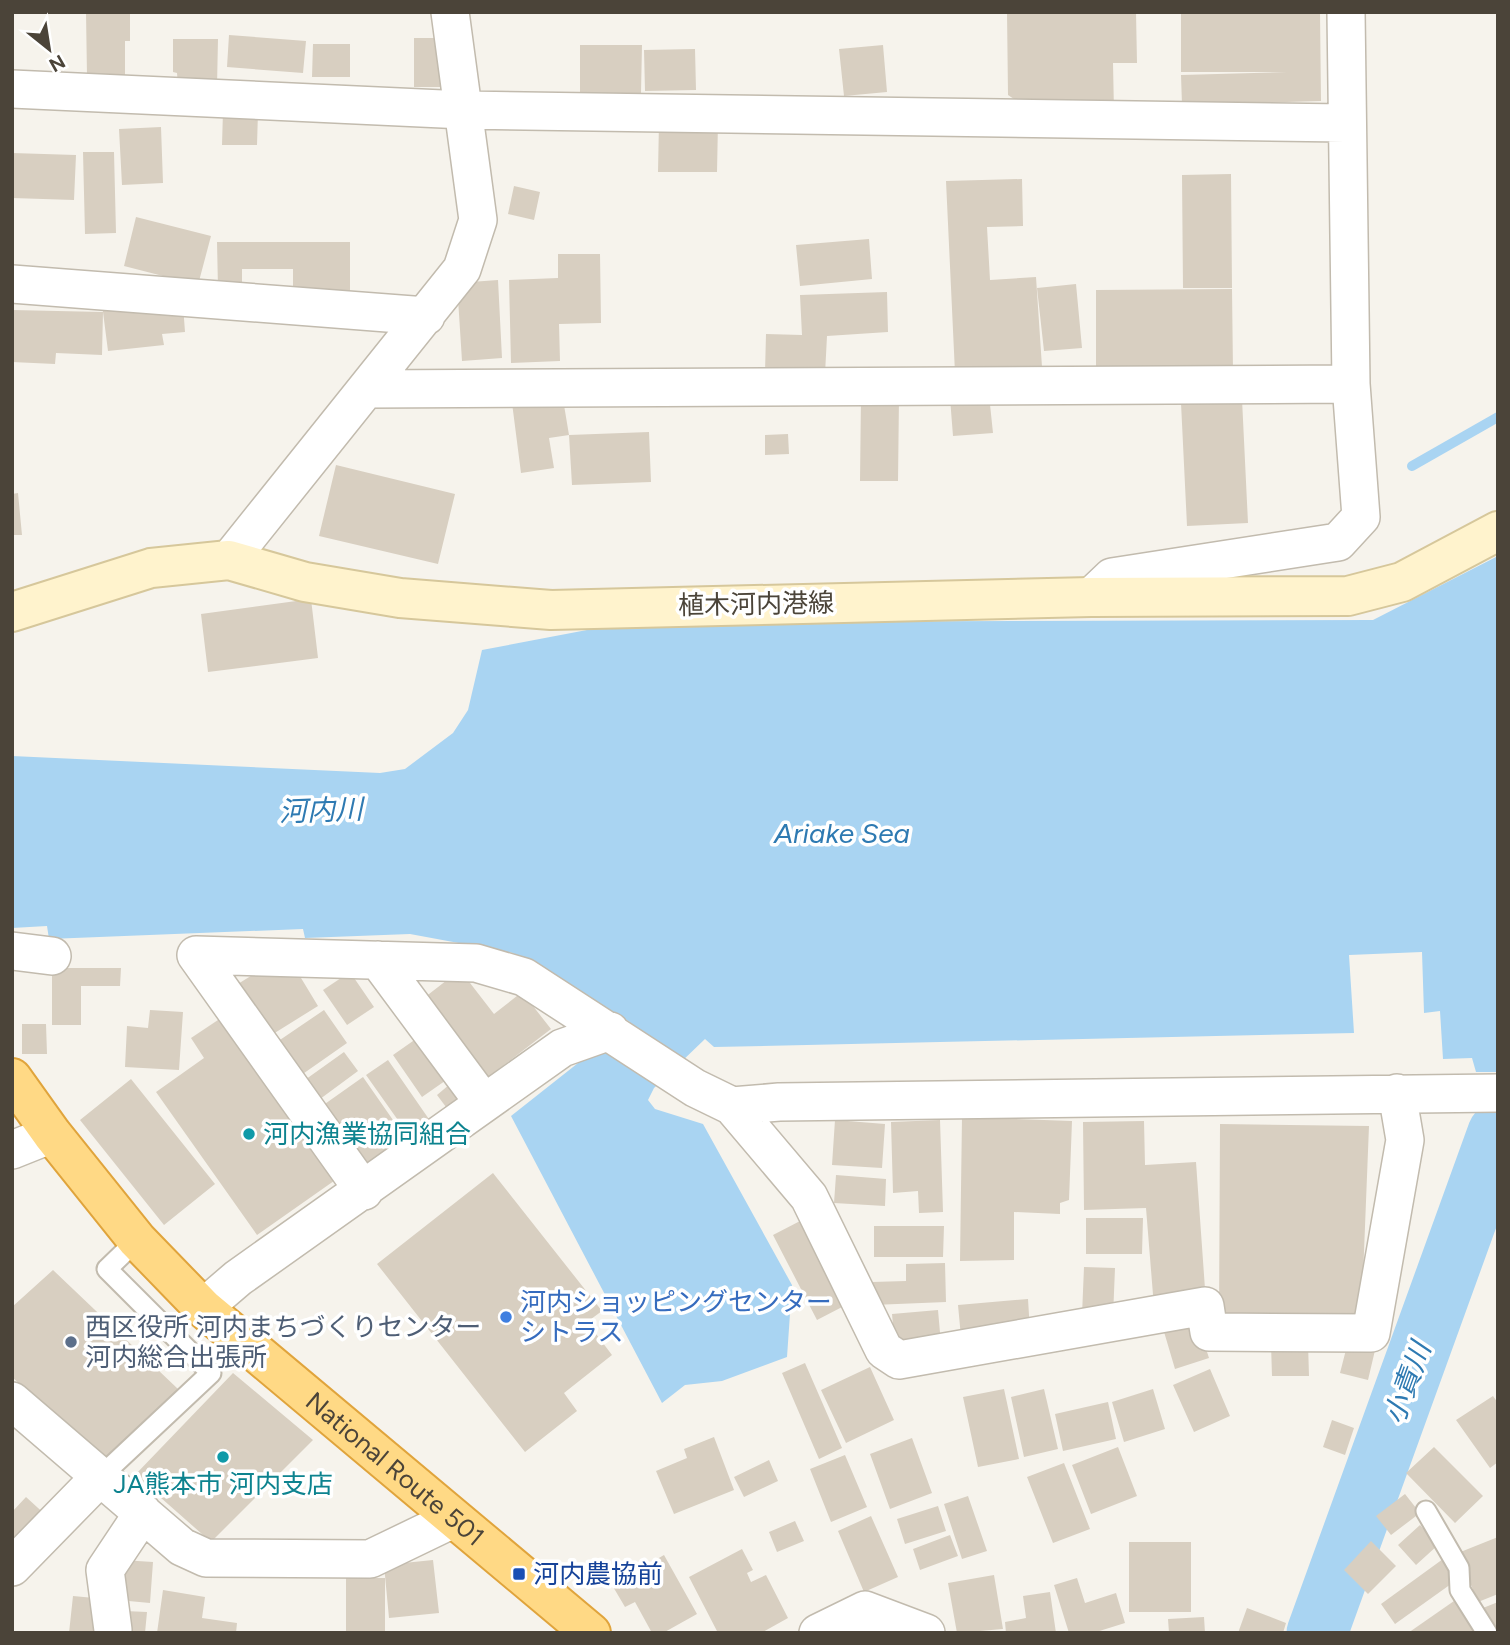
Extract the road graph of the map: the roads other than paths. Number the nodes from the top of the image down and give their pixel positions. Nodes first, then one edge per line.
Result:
1 (450, 12) edge
2 (1346, 12) edge
3 (12, 89) edge
4 (464, 110) junction
5 (1345, 123) junction
6 (12, 284) edge
7 (426, 316) junction
8 (1351, 384) junction
9 (367, 389) junction
10 (1498, 531) edge
11 (229, 561) junction
12 (1091, 597) junction
13 (12, 612) edge
14 (12, 951) edge
15 (52, 956) dead end
16 (378, 960) junction
17 (610, 1031) junction
18 (1397, 1093) junction
19 (1498, 1093) edge
20 (18, 1096) edge
21 (484, 1103) junction
22 (732, 1106) junction
23 (52, 1134) junction
24 (12, 1150) edge
25 (364, 1191) junction
26 (137, 1240) junction
27 (204, 1308) junction
28 (12, 1401) edge
29 (99, 1478) junction
30 (1426, 1511) dead end
31 (142, 1513) junction
32 (453, 1519) junction
33 (12, 1567) edge
34 (113, 1630) dead end
35 (591, 1633) edge
36 (818, 1633) edge
37 (926, 1633) edge
38 (1487, 1633) edge

1 - 4 street
2 - 5 street
3 - 4 street
4 - 5 street
4 - 7 street
5 - 8 street
6 - 7 street
7 - 9 street
8 - 9 street
8 - 12 street
9 - 11 street
10 - 12 main road, 植木河内港線
11 - 12 main road, 植木河内港線
11 - 13 main road, 植木河内港線
14 - 15 street
16 - 17 street
16 - 21 street
16 - 25 street
17 - 21 street
17 - 22 street
18 - 19 street
18 - 22 street
18 - 22 street
20 - 23 highway, National Route 501
21 - 25 street
23 - 24 street
23 - 26 highway, National Route 501
25 - 27 street
26 - 27 highway, National Route 501
26 - 29 lane
27 - 32 highway, National Route 501
28 - 29 street
29 - 31 street
29 - 33 street
30 - 38 lane
31 - 32 street
31 - 34 street
32 - 35 highway, National Route 501
36 - 37 street

